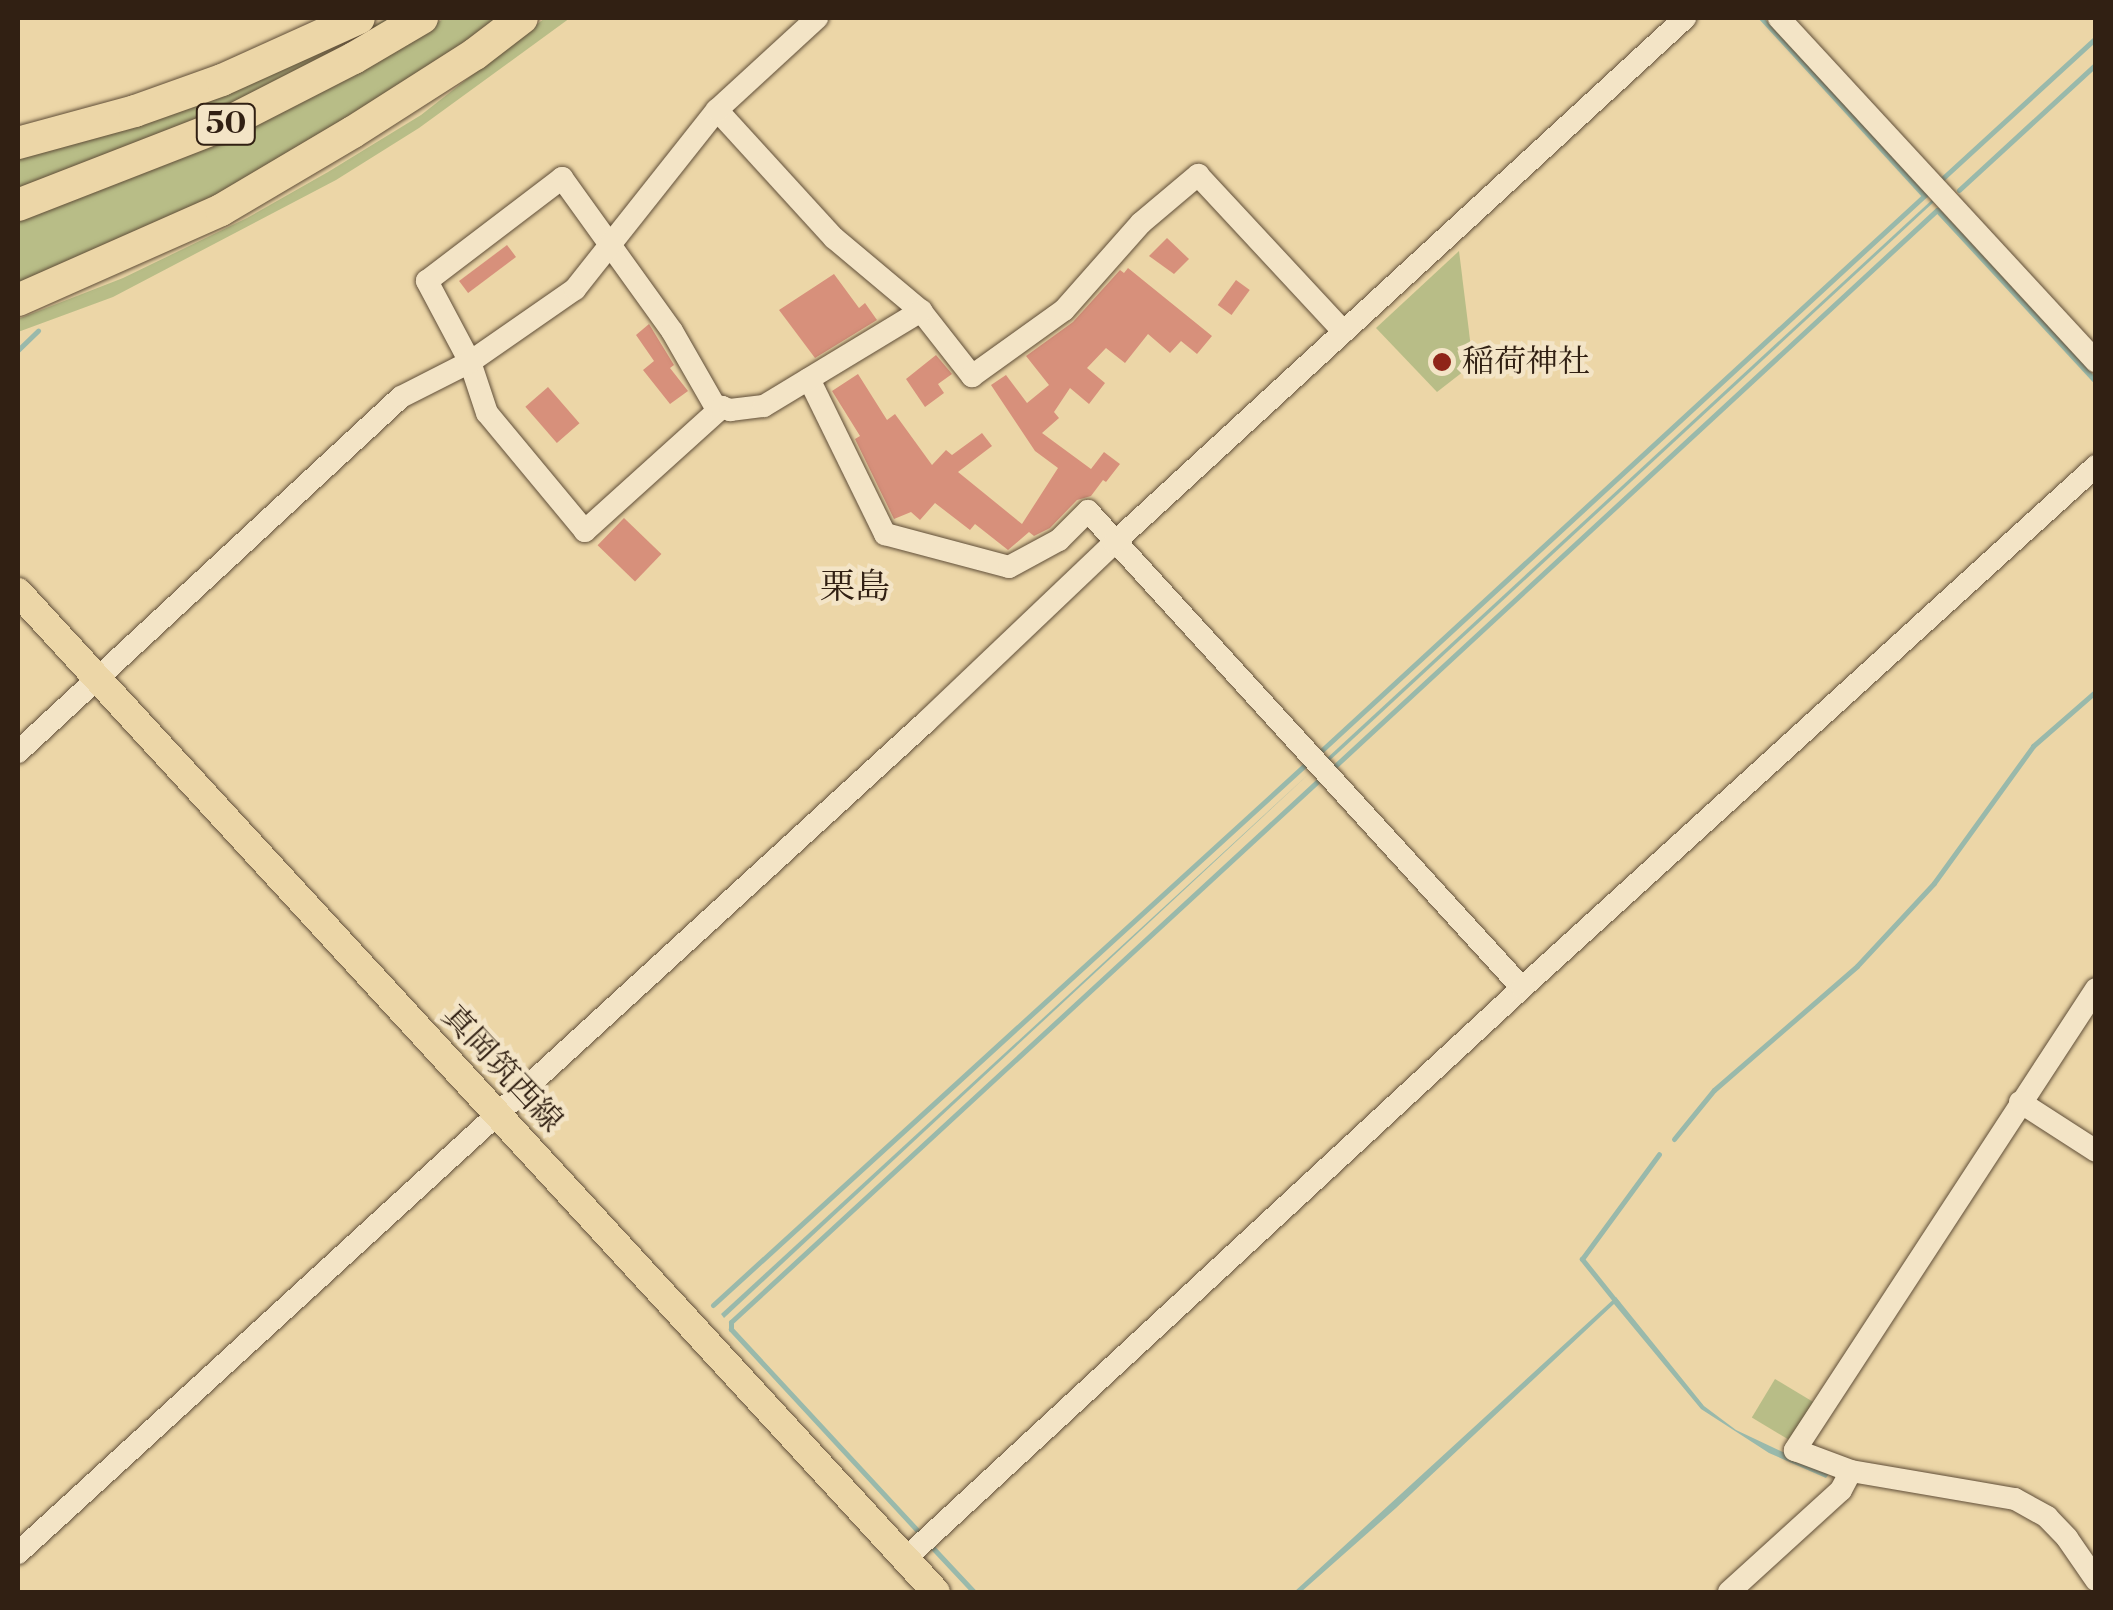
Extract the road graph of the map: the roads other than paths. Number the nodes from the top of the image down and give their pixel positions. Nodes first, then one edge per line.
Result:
1 (359, 18) edge
2 (422, 18) edge
3 (522, 18) edge
4 (818, 18) edge
5 (1685, 18) edge
6 (1780, 18) edge
7 (717, 110) junction
8 (18, 142) edge
9 (18, 205) edge
10 (609, 242) junction
11 (18, 300) edge
12 (922, 311) junction
13 (1344, 332) junction
14 (2096, 361) edge
15 (470, 362) junction
16 (809, 379) junction
17 (722, 408) junction
18 (2096, 466) edge
19 (1114, 543) junction
20 (18, 592) edge
21 (96, 679) junction
22 (18, 752) edge
23 (1522, 988) junction
24 (2096, 989) edge
25 (2020, 1102) junction
26 (496, 1114) junction
27 (2096, 1151) edge
28 (1850, 1471) junction
29 (18, 1554) edge
30 (905, 1559) junction
31 (2096, 1580) edge
32 (936, 1592) edge
33 (1730, 1592) edge

1 - 8 highway
2 - 9 highway, 50
3 - 11 highway
4 - 7 street
5 - 13 street
6 - 14 street
7 - 10 street
7 - 12 street
10 - 15 street
10 - 15 street
10 - 17 street
12 - 13 street
12 - 16 street
13 - 19 street
15 - 17 street
15 - 21 street
16 - 17 street
16 - 19 street
18 - 23 street
19 - 23 street
19 - 26 street
20 - 21 main road, 真岡筑西線
21 - 22 street
21 - 26 main road, 真岡筑西線
23 - 30 street
24 - 25 street
25 - 27 street
25 - 28 street
26 - 29 street
26 - 30 main road, 真岡筑西線
28 - 31 street
28 - 33 street
30 - 32 main road, 真岡筑西線

